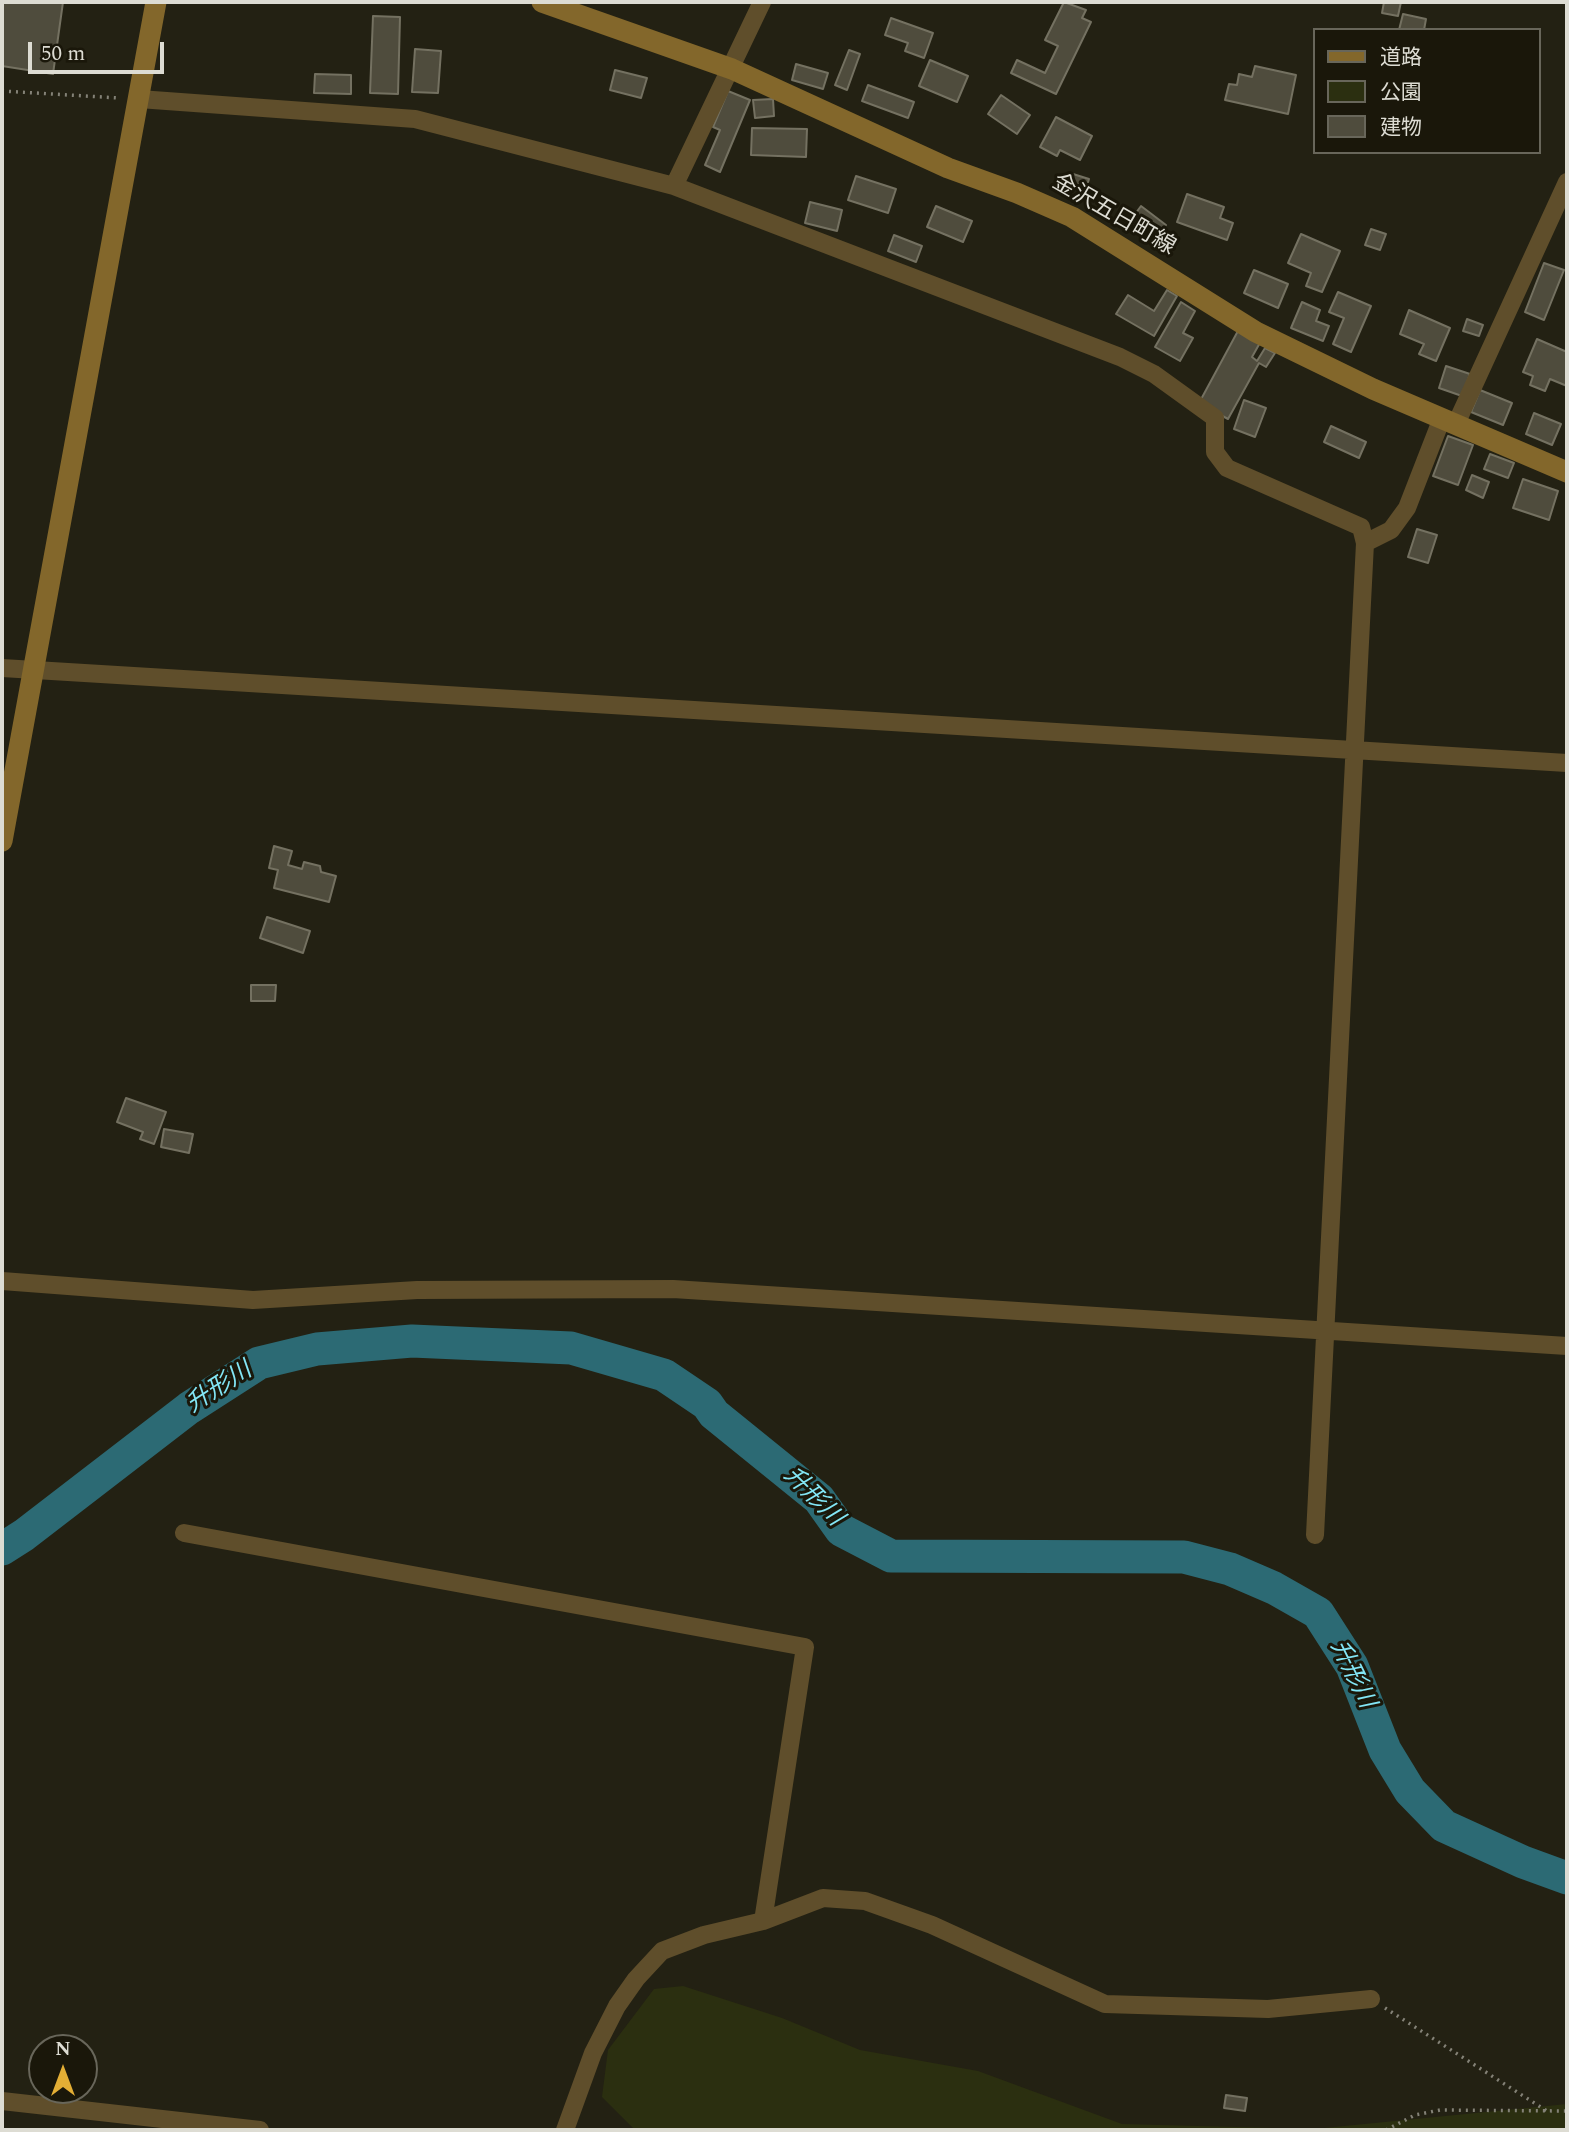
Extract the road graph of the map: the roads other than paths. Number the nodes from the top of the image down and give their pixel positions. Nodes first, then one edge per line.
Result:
1 (156, 2) edge
2 (542, 2) edge
3 (762, 2) edge
4 (732, 69) junction
5 (139, 99) junction
6 (674, 186) junction
7 (1566, 190) edge
8 (1449, 421) junction
9 (1567, 472) edge
10 (1365, 544) junction
11 (2, 668) edge
12 (33, 670) junction
13 (1354, 750) junction
14 (1567, 763) edge
15 (2, 841) edge
16 (2, 1281) edge
17 (1325, 1333) junction
18 (1567, 1346) edge
19 (184, 1533) dead end
20 (1315, 1535) dead end
21 (763, 1921) junction
22 (1371, 1999) road end
23 (2, 2101) edge
24 (218, 2128) edge
25 (260, 2130) edge
26 (565, 2130) edge

1 - 5 main road
2 - 4 main road, 金沢五日町線
3 - 4 street
4 - 6 street
4 - 8 main road, 金沢五日町線
5 - 6 street
5 - 12 main road
6 - 10 street
7 - 8 street
8 - 9 main road, 金沢五日町線
8 - 10 street
10 - 13 street
11 - 12 street
12 - 13 street
12 - 15 main road
13 - 14 street
13 - 17 street
16 - 17 street
17 - 18 street
17 - 20 street
19 - 21 street
21 - 22 street
21 - 26 street
23 - 24 street
24 - 25 street

